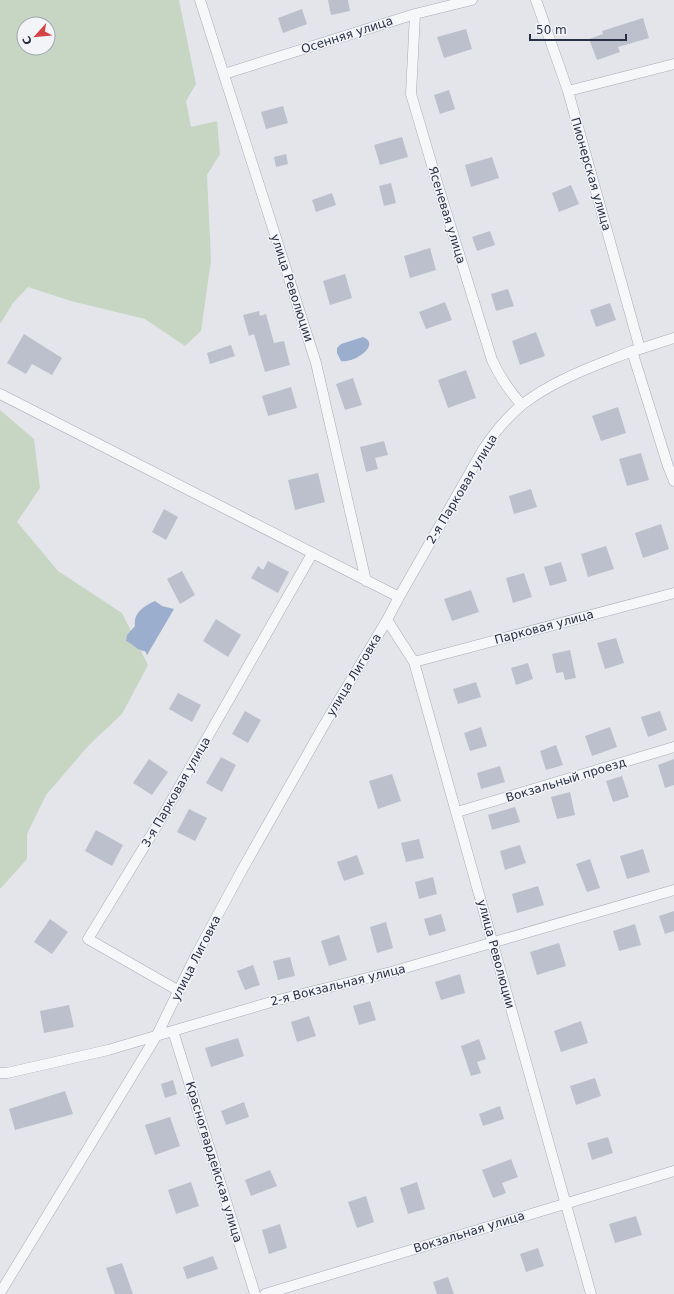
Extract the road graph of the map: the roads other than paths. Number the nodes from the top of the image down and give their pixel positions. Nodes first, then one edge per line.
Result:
1 (200, 0) edge
2 (472, 0) edge
3 (536, 0) edge
4 (415, 14) junction
5 (674, 64) edge
6 (224, 74) junction
7 (568, 91) junction
8 (674, 338) edge
9 (636, 350) junction
10 (0, 394) edge
11 (522, 404) junction
12 (674, 481) edge
13 (312, 554) junction
14 (366, 581) junction
15 (674, 593) edge
16 (398, 597) junction
17 (387, 620) junction
18 (414, 662) junction
19 (674, 747) edge
20 (457, 812) junction
21 (674, 890) edge
22 (492, 943) junction
23 (178, 991) junction
24 (173, 1031) junction
25 (157, 1035) junction
26 (0, 1073) edge
27 (674, 1171) edge
28 (565, 1203) junction
29 (0, 1293) edge
30 (255, 1294) edge
31 (265, 1294) edge
32 (591, 1294) edge

1 - 6 street, улица Революции
2 - 4 street, Осенняя улица
3 - 7 street, Пионерская улица
4 - 6 street, Осенняя улица
4 - 11 street, Ясеневая улица
5 - 7 street
6 - 14 street, улица Революции
7 - 9 street, Пионерская улица
8 - 9 street, 2-я Парковая улица
9 - 11 street, 2-я Парковая улица
9 - 12 street, Пионерская улица
10 - 13 street
11 - 16 street, 2-я Парковая улица
13 - 14 street
13 - 23 street, 3-я Парковая улица
14 - 16 street
15 - 18 street, Парковая улица
16 - 17 street, 2-я Парковая улица
17 - 18 street, улица Революции
17 - 23 street, улица Лиговка
18 - 20 street, улица Революции
19 - 20 street, Вокзальный проезд
20 - 22 street, улица Революции
21 - 22 street, 2-я Вокзальная улица
22 - 24 street, 2-я Вокзальная улица
22 - 28 street, улица Революции
23 - 25 street, улица Лиговка
24 - 25 street, 2-я Вокзальная улица
24 - 30 street, Красногвардейская улица
25 - 26 street, 2-я Вокзальная улица
25 - 29 street, улица Лиговка
27 - 28 street, Вокзальная улица
28 - 31 street, Вокзальная улица
28 - 32 street, улица Революции

